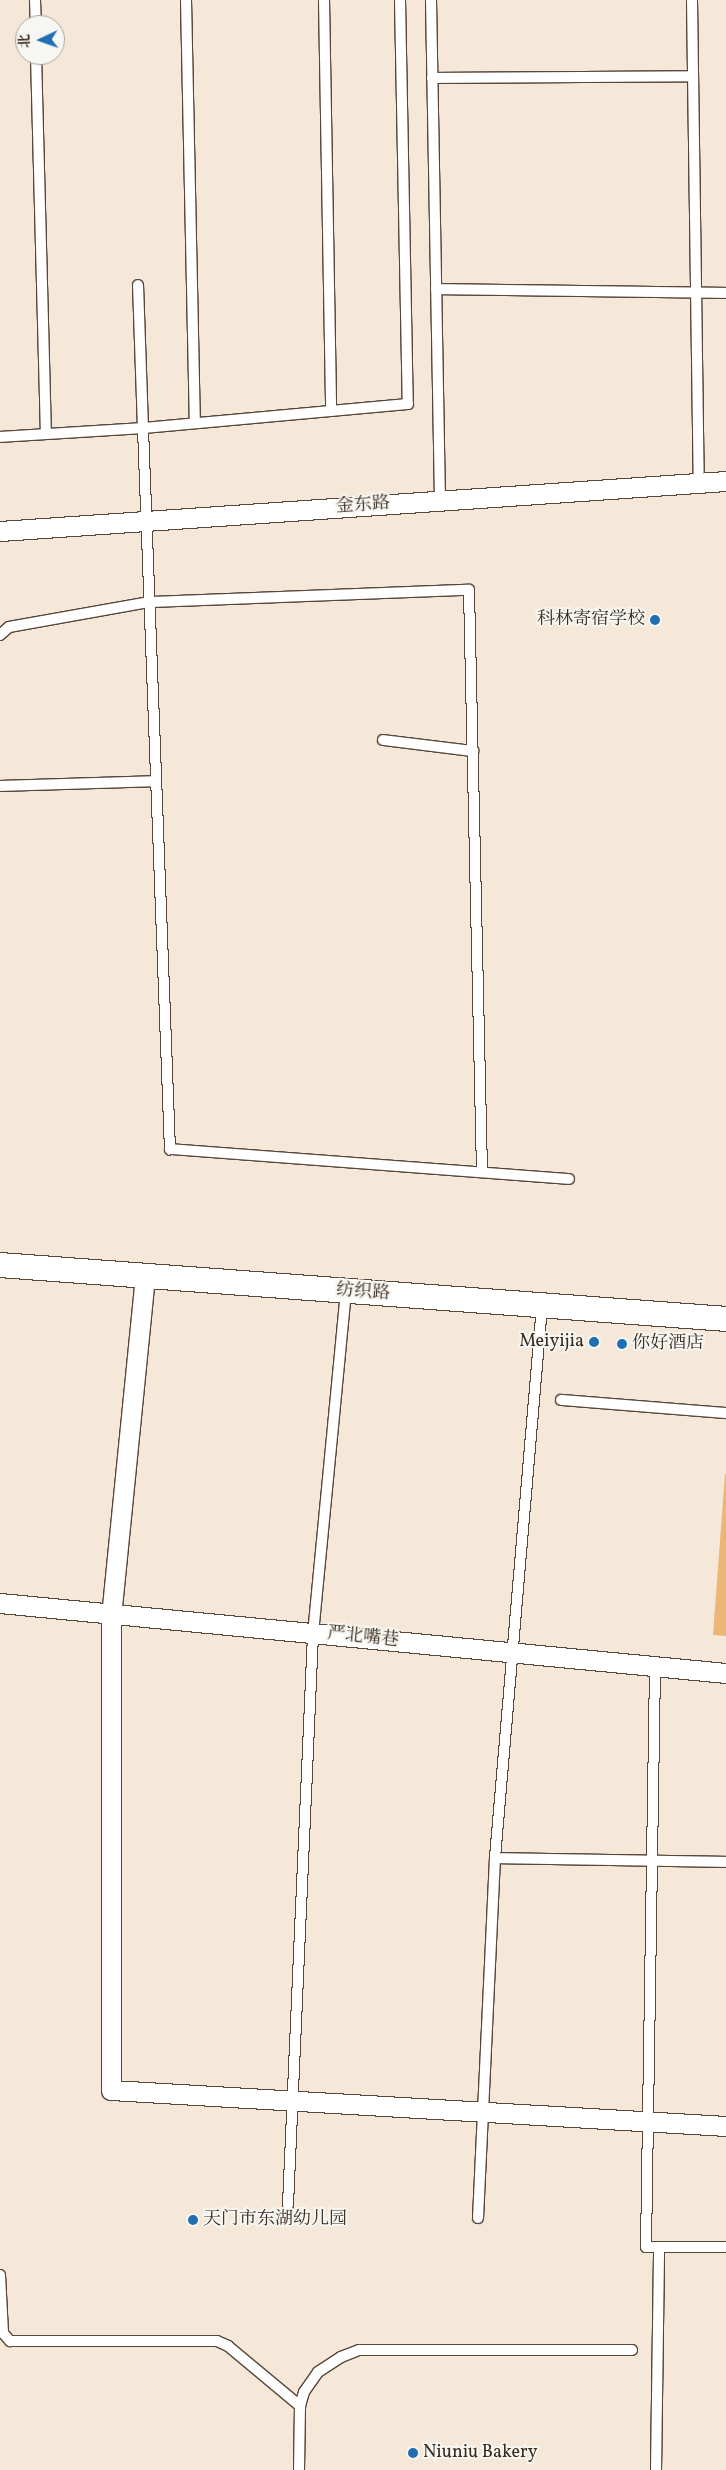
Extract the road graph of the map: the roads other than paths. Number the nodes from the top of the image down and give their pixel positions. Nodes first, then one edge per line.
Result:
1 (35, 0) edge
2 (186, 0) edge
3 (324, 0) edge
4 (400, 0) edge
5 (431, 0) edge
6 (692, 0) edge
7 (36, 15) edge
8 (36, 65) edge
9 (693, 76) junction
10 (432, 78) junction
11 (138, 285) dead end
12 (436, 289) junction
13 (696, 292) junction
14 (726, 293) edge
15 (331, 411) junction
16 (195, 423) junction
17 (143, 428) junction
18 (46, 434) junction
19 (0, 437) edge
20 (726, 481) edge
21 (699, 483) junction
22 (440, 501) junction
23 (147, 521) junction
24 (0, 531) edge
25 (150, 602) junction
26 (0, 636) edge
27 (383, 740) dead end
28 (473, 751) junction
29 (156, 781) junction
30 (0, 786) edge
31 (482, 1172) junction
32 (569, 1179) dead end
33 (0, 1265) edge
34 (145, 1276) junction
35 (346, 1291) junction
36 (542, 1306) junction
37 (726, 1319) edge
38 (562, 1400) dead end
39 (726, 1413) edge
40 (0, 1603) edge
41 (111, 1614) junction
42 (313, 1634) junction
43 (513, 1653) junction
44 (655, 1666) junction
45 (726, 1673) edge
46 (495, 1858) junction
47 (652, 1861) junction
48 (726, 1862) edge
49 (293, 2102) junction
50 (483, 2114) junction
51 (648, 2122) junction
52 (726, 2126) edge
53 (288, 2205) dead end
54 (478, 2218) dead end
55 (659, 2247) junction
56 (726, 2247) edge
57 (0, 2275) edge
58 (632, 2350) dead end
59 (300, 2406) junction
60 (300, 2470) edge
61 (656, 2470) edge

1 - 7 lane
2 - 16 lane
3 - 15 lane
4 - 15 lane
5 - 10 lane
6 - 9 lane
8 - 18 lane
9 - 10 lane
9 - 13 lane
10 - 12 lane
11 - 17 lane
12 - 13 lane
12 - 22 lane
13 - 14 lane
13 - 21 lane
15 - 16 lane
16 - 17 lane
17 - 18 lane
17 - 23 lane
18 - 19 lane
20 - 21 street, 金东路
21 - 22 street, 金东路
22 - 23 street, 金东路
23 - 24 street, 金东路
23 - 25 lane
25 - 26 lane
25 - 28 lane
25 - 29 lane
27 - 28 lane
28 - 31 lane
29 - 30 lane
29 - 31 lane
31 - 32 lane
33 - 34 street, 纺织路
34 - 35 street, 纺织路
34 - 41 street
35 - 36 street, 纺织路
35 - 42 lane
36 - 37 street, 纺织路
36 - 43 lane
38 - 39 lane
40 - 41 street, 严北嘴巷
41 - 42 street, 严北嘴巷
41 - 49 street
42 - 43 street, 严北嘴巷
42 - 49 lane
43 - 44 street, 严北嘴巷
43 - 46 lane
44 - 45 street, 严北嘴巷
44 - 47 lane
46 - 47 lane
46 - 50 lane
47 - 48 lane
47 - 51 lane
49 - 50 street
49 - 53 lane
50 - 51 street
50 - 54 lane
51 - 52 street
51 - 55 lane
55 - 56 lane
55 - 61 lane
57 - 59 lane
58 - 59 lane
59 - 60 lane

